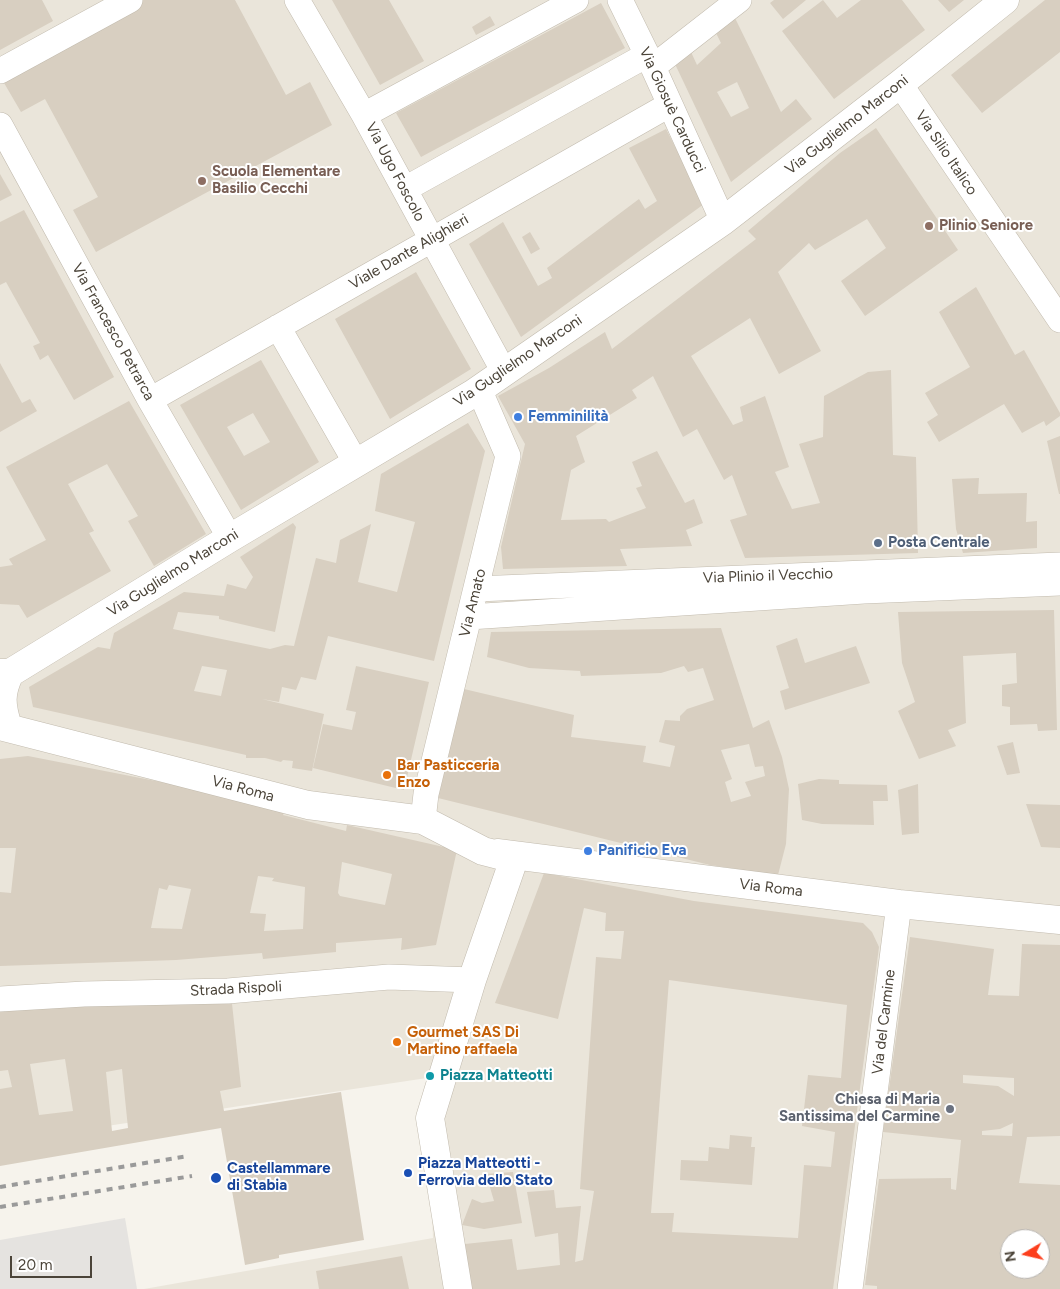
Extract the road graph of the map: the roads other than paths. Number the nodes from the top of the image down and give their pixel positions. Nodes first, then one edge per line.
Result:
1 (130, 0) edge
2 (297, 0) edge
3 (576, 0) edge
4 (620, 0) edge
5 (739, 0) edge
6 (1005, 0) edge
7 (650, 61) junction
8 (0, 71) edge
9 (900, 84) junction
10 (669, 105) junction
11 (364, 115) junction
12 (0, 125) edge
13 (405, 189) junction
14 (723, 221) junction
15 (431, 240) junction
16 (1060, 320) edge
17 (278, 327) junction
18 (504, 372) junction
19 (479, 389) junction
20 (150, 400) junction
21 (356, 463) junction
22 (230, 538) junction
23 (1060, 564) edge
24 (1060, 583) edge
25 (476, 588) junction
26 (469, 618) junction
27 (5, 673) edge
28 (4, 727) edge
29 (423, 820) junction
30 (483, 851) junction
31 (899, 904) junction
32 (1060, 920) edge
33 (472, 980) junction
34 (0, 1000) edge
35 (458, 1289) edge
36 (850, 1289) edge

1 - 8 street
2 - 11 street, Via Ugo Foscolo
3 - 11 street
4 - 7 street, Via Giosuè Carducci
5 - 7 street
6 - 9 street, Via Guglielmo Marconi
7 - 10 street, Via Giosuè Carducci
7 - 13 street
9 - 14 street, Via Guglielmo Marconi
9 - 16 street, Via Silio Italico
10 - 14 street, Via Giosuè Carducci
10 - 15 street, Viale Dante Alighieri
11 - 13 street, Via Ugo Foscolo
12 - 20 street, Via Francesco Petrarca
13 - 15 street, Via Ugo Foscolo
14 - 18 street, Via Guglielmo Marconi
15 - 17 street, Viale Dante Alighieri
15 - 18 street, Via Ugo Foscolo
17 - 20 street, Viale Dante Alighieri
17 - 21 street
18 - 19 street, Via Guglielmo Marconi
19 - 21 street, Via Guglielmo Marconi
19 - 25 street, Via Amato
20 - 22 street, Via Francesco Petrarca
21 - 22 street, Via Guglielmo Marconi
22 - 27 street, Via Guglielmo Marconi
23 - 25 street, Via Plinio il Vecchio
24 - 26 street
25 - 26 street, Via Amato
26 - 29 street, Via Amato
27 - 28 street
28 - 29 street, Via Roma
29 - 30 street, Via Roma
30 - 31 street, Via Roma
30 - 33 street, Via Roma
31 - 32 street, Via Roma
31 - 36 street, Via del Carmine
33 - 34 street, Strada Rispoli
33 - 35 street

